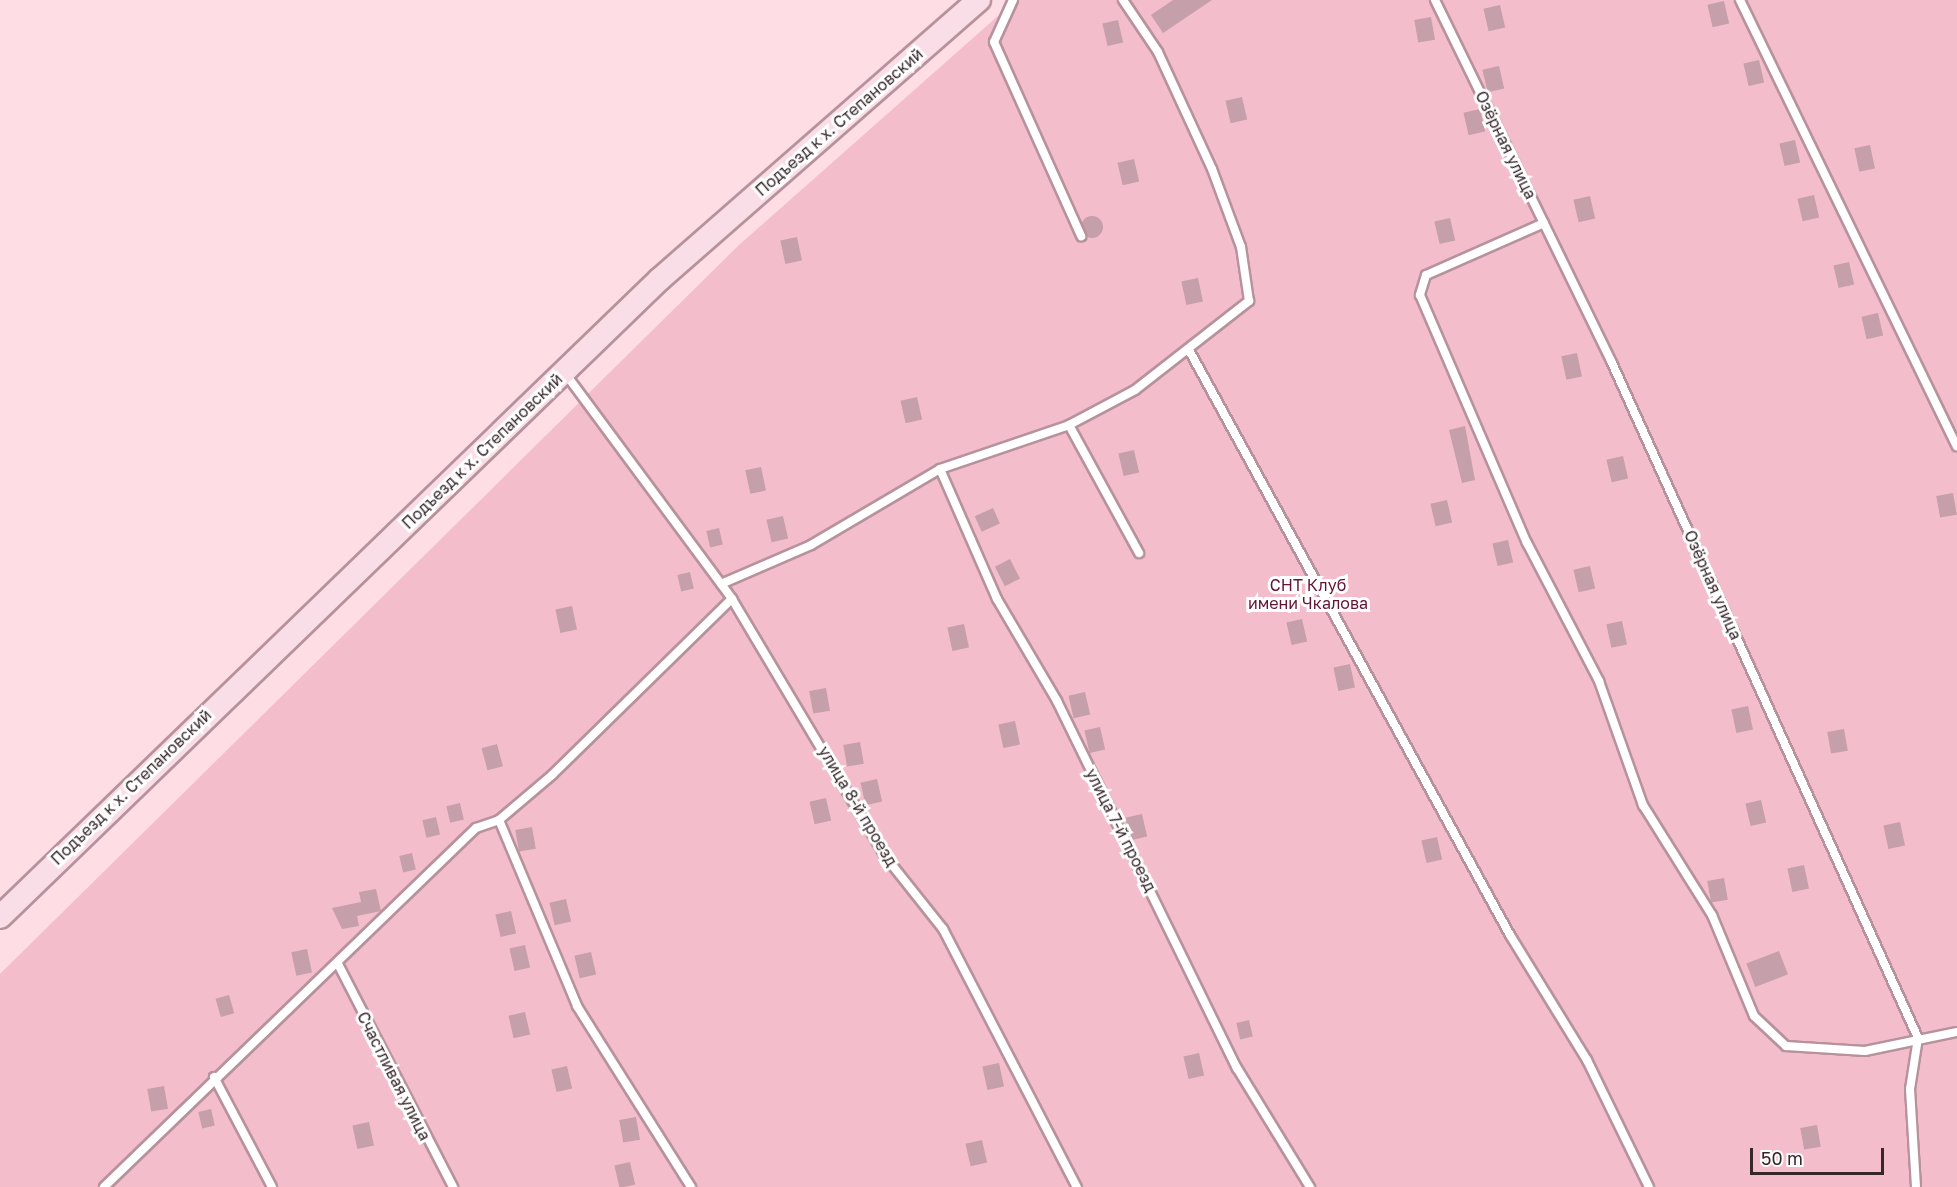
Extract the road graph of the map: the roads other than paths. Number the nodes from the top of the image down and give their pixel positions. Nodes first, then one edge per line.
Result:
1 (979, 0) edge
2 (1014, 0) edge
3 (1123, 0) edge
4 (1435, 0) edge
5 (1740, 0) edge
6 (1544, 224) junction
7 (1081, 236) dead end
8 (1189, 350) junction
9 (564, 372) junction
10 (1069, 425) junction
11 (1957, 446) edge
12 (940, 470) junction
13 (1139, 553) dead end
14 (721, 584) junction
15 (732, 599) junction
16 (499, 820) junction
17 (0, 917) edge
18 (338, 964) junction
19 (1957, 1032) edge
20 (1918, 1038) junction
21 (214, 1077) junction
22 (104, 1187) edge
23 (272, 1187) edge
24 (453, 1187) edge
25 (691, 1187) edge
26 (1077, 1187) edge
27 (1310, 1187) edge
28 (1649, 1187) edge
29 (1916, 1187) edge

1 - 9 street, Подъезд к х. Степановский
2 - 7 lane
3 - 8 lane
4 - 6 lane, Озёрная улица
5 - 11 lane
6 - 20 lane, Озёрная улица
6 - 20 lane
8 - 10 lane
8 - 28 lane
9 - 14 lane, улица 8-й проезд
9 - 17 street, Подъезд к х. Степановский
10 - 12 lane
10 - 13 lane
12 - 14 lane
12 - 27 lane, улица 7-й проезд
14 - 15 lane, улица 8-й проезд
15 - 16 lane
15 - 26 lane, улица 8-й проезд
16 - 18 lane
16 - 25 lane
18 - 21 lane
18 - 24 lane, Счастливая улица
19 - 20 lane
20 - 29 lane
21 - 22 lane
21 - 23 lane

